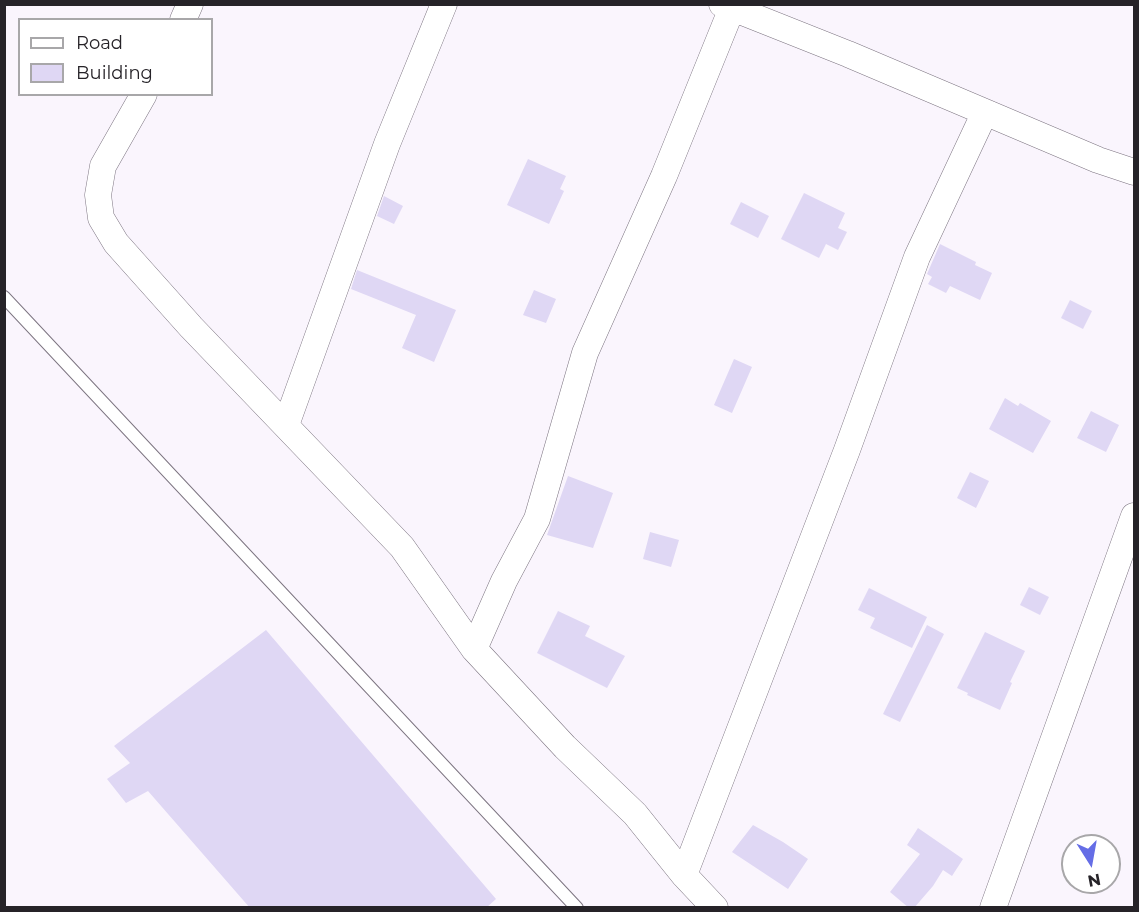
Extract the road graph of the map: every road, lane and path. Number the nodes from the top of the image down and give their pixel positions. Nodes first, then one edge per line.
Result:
1 (190, 4) edge
2 (444, 4) edge
3 (727, 6) edge
4 (184, 18) edge
5 (143, 96) edge
6 (985, 112) junction
7 (1134, 172) edge
8 (4, 297) edge
9 (286, 425) junction
10 (1134, 516) edge
11 (474, 650) junction
12 (684, 875) junction
13 (577, 908) edge
14 (715, 908) edge
15 (993, 908) edge

1 - 4 street
2 - 9 street
3 - 6 street
3 - 11 street
5 - 9 street
6 - 7 street
6 - 12 street
8 - 13 lane
9 - 11 street
10 - 15 street
11 - 12 street
12 - 14 street

